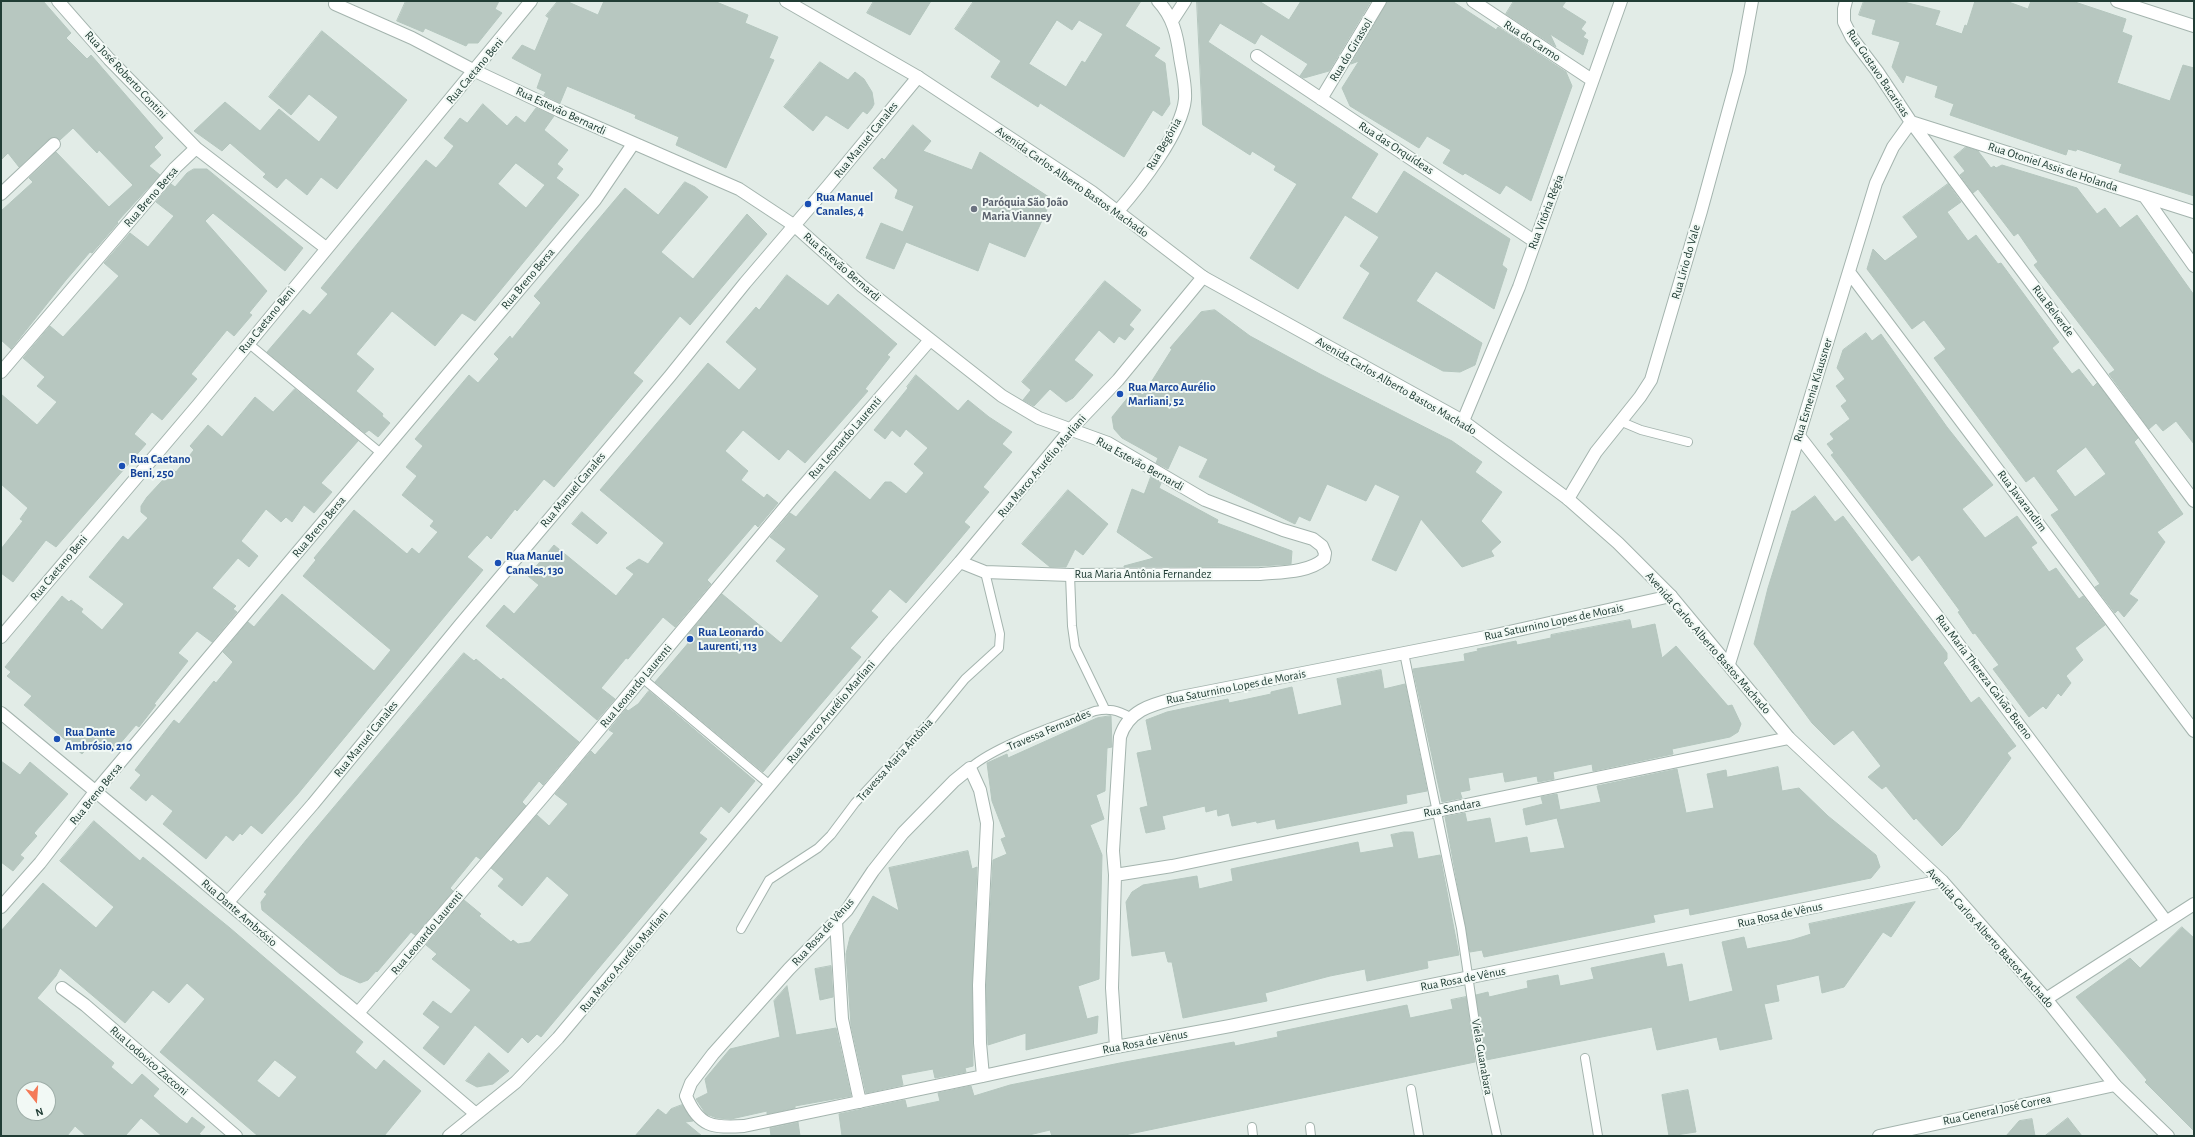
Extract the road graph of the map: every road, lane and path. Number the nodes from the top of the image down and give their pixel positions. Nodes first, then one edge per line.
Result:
1 (58, 1) edge
2 (531, 1) edge
3 (786, 1) edge
4 (1158, 1) edge
5 (1185, 1) edge
6 (1380, 1) edge
7 (1473, 1) edge
8 (1621, 1) edge
9 (1752, 1) edge
10 (1846, 1) edge
11 (2117, 1) edge
12 (335, 4) dead end
13 (1172, 21) junction
14 (2194, 26) edge
15 (1257, 56) dead end
16 (473, 70) junction
17 (918, 77) junction
18 (1592, 80) junction
19 (1321, 99) junction
20 (1911, 122) junction
21 (54, 144) dead end
22 (633, 144) junction
23 (196, 148) junction
24 (2, 191) edge
25 (2146, 197) junction
26 (1118, 211) junction
27 (2194, 212) edge
28 (795, 226) junction
29 (1534, 241) junction
30 (326, 248) junction
31 (2194, 266) edge
32 (1849, 272) junction
33 (1203, 277) junction
34 (930, 340) junction
35 (248, 343) junction
36 (1, 372) edge
37 (1464, 421) junction
38 (1622, 422) junction
39 (1071, 430) junction
40 (1800, 436) junction
41 (1688, 442) dead end
42 (382, 454) junction
43 (1568, 499) junction
44 (2194, 501) edge
45 (1324, 559) joint
46 (960, 562) junction
47 (985, 572) junction
48 (1070, 575) junction
49 (1671, 596) junction
50 (1, 638) edge
51 (1404, 653) junction
52 (1729, 664) junction
53 (642, 678) junction
54 (1105, 709) junction
55 (1, 713) edge
56 (1130, 717) junction
57 (2194, 731) edge
58 (1789, 738) junction
59 (970, 768) junction
60 (770, 785) junction
61 (95, 792) junction
62 (1437, 811) junction
63 (1115, 875) junction
64 (1942, 882) junction
65 (228, 902) junction
66 (1, 907) edge
67 (2192, 908) edge
68 (2165, 920) junction
69 (836, 921) junction
70 (741, 929) dead end
71 (1469, 977) junction
72 (62, 988) dead end
73 (2046, 999) junction
74 (358, 1013) junction
75 (1116, 1047) junction
76 (1585, 1058) dead end
77 (983, 1076) junction
78 (2115, 1085) junction
79 (1411, 1089) dead end
80 (860, 1102) junction
81 (476, 1114) junction
82 (1252, 1127) dead end
83 (1310, 1127) dead end
84 (236, 1136) edge
85 (449, 1136) edge
86 (1253, 1136) edge
87 (1311, 1136) edge
88 (1419, 1136) edge
89 (1497, 1136) edge
90 (1598, 1136) edge
91 (1879, 1136) edge
92 (2168, 1136) edge

1 - 23 street, Rua José Roberto Contini
2 - 16 street, Rua Caetano Beni
3 - 17 street, Avenida Carlos Alberto Bastos Machado
4 - 13 street, Rua Begônia
5 - 13 street
6 - 19 street, Rua do Girassol
7 - 18 street, Rua do Carmo
8 - 18 street, Rua Vitória Régia
9 - 38 street, Rua Lírio do Vale
10 - 20 street, Rua Gustavo Bacarisas
11 - 14 street
12 - 16 street, Rua Estevão Bernardi
13 - 26 street, Rua Begônia
15 - 19 street, Rua das Orquídeas
16 - 22 street, Rua Estevão Bernardi
16 - 30 street, Rua Caetano Beni
17 - 26 street, Avenida Carlos Alberto Bastos Machado
17 - 28 street, Rua Manuel Canales
18 - 29 street, Rua Vitória Régia
19 - 29 street, Rua das Orquídeas
20 - 25 street, Rua Otoniel Assis de Holanda
20 - 32 street, Rua Esmenia Klaussner
20 - 44 street, Rua Belverde
21 - 24 street
22 - 28 street, Rua Estevão Bernardi
22 - 42 street, Rua Breno Bersa
23 - 30 street
23 - 36 street, Rua Breno Bersa
25 - 27 street, Rua Otoniel Assis de Holanda
25 - 31 street
26 - 33 street, Avenida Carlos Alberto Bastos Machado
28 - 34 street, Rua Estevão Bernardi
28 - 65 street, Rua Manuel Canales
29 - 37 street, Rua Vitória Régia
30 - 35 street, Rua Caetano Beni
32 - 40 street, Rua Esmenia Klaussner
32 - 57 street, Rua Javarandim
33 - 37 street, Avenida Carlos Alberto Bastos Machado
33 - 39 street, Rua Marco Arurélio Marliani
34 - 39 street, Rua Estevão Bernardi
34 - 53 street, Rua Leonardo Laurenti
35 - 42 lane
35 - 50 street, Rua Caetano Beni
37 - 43 street, Avenida Carlos Alberto Bastos Machado
38 - 41 lane
38 - 43 street, Rua Lírio do Vale
39 - 45 street, Rua Estevão Bernardi
39 - 46 street, Rua Marco Arurélio Marliani
40 - 52 street, Rua Esmenia Klaussner
40 - 68 street, Rua Maria Thereza Galvão Bueno
42 - 61 street, Rua Breno Bersa
43 - 49 street, Avenida Carlos Alberto Bastos Machado
45 - 48 street, Rua Maria Antônia Fernandez
46 - 47 street, Rua Maria Antônia Fernandez
46 - 60 street, Rua Marco Arurélio Marliani
47 - 48 street, Rua Maria Antônia Fernandez
47 - 70 lane, Travessa Maria Antônia
48 - 54 lane
49 - 51 street, Rua Saturnino Lopes de Morais
49 - 52 street, Avenida Carlos Alberto Bastos Machado
51 - 56 street, Rua Saturnino Lopes de Morais
51 - 62 lane, Viela Guanabara
52 - 58 street, Avenida Carlos Alberto Bastos Machado
53 - 60 lane
53 - 74 street, Rua Leonardo Laurenti
54 - 56 lane, Travessa Fernandes
54 - 59 lane, Travessa Fernandes
55 - 61 street, Rua Dante Ambrósio
56 - 63 street, Rua Saturnino Lopes de Morais
58 - 62 street, Rua Sandara
58 - 64 street, Avenida Carlos Alberto Bastos Machado
59 - 69 street, Rua Rosa de Vênus
59 - 77 street
60 - 81 street, Rua Marco Arurélio Marliani
61 - 65 street, Rua Dante Ambrósio
61 - 66 street, Rua Breno Bersa
62 - 63 street, Rua Sandara
62 - 71 lane, Viela Guanabara
63 - 75 street, Rua Saturnino Lopes de Morais
64 - 71 street, Rua Rosa de Vênus
64 - 73 street, Avenida Carlos Alberto Bastos Machado
65 - 74 street, Rua Dante Ambrósio
67 - 68 street
68 - 73 street
69 - 80 street
69 - 80 street, Rua Rosa de Vênus
71 - 75 street, Rua Rosa de Vênus
71 - 89 lane, Viela Guanabara
72 - 84 street, Rua Lodovico Zacconi
73 - 78 street, Avenida Carlos Alberto Bastos Machado
74 - 81 street, Rua Dante Ambrósio
75 - 77 street, Rua Rosa de Vênus
76 - 90 lane
77 - 80 street, Rua Rosa de Vênus
78 - 91 street, Rua General José Correa
78 - 92 street, Avenida Carlos Alberto Bastos Machado
79 - 88 lane
81 - 85 street, Rua Marco Arurélio Marliani
82 - 86 lane
83 - 87 lane

